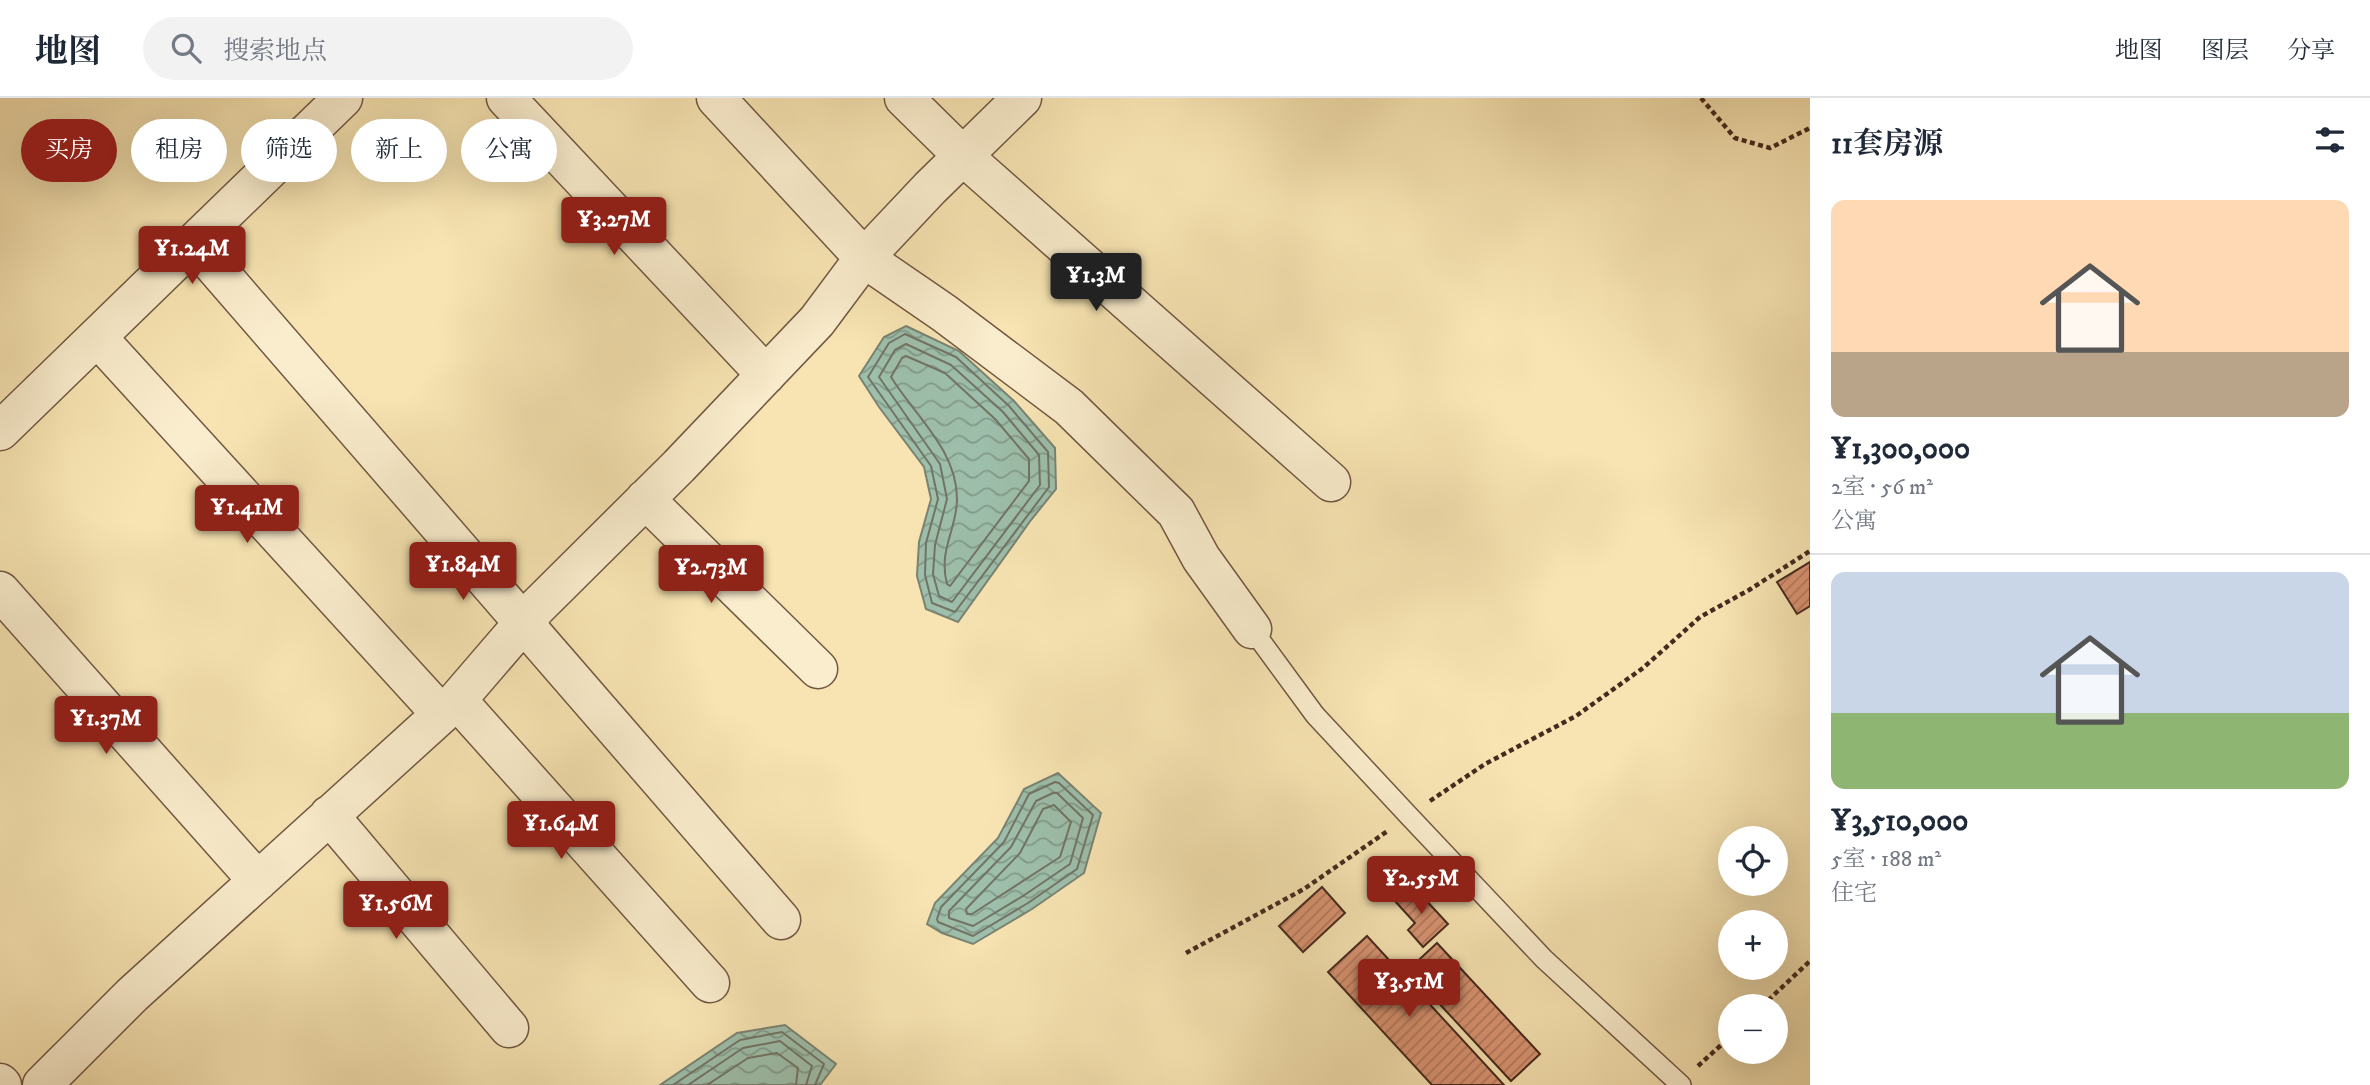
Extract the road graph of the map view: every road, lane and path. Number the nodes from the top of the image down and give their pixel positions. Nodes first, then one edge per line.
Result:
1 (343, 98) edge
2 (506, 98) edge
3 (716, 98) edge
4 (904, 98) edge
5 (1022, 98) edge
6 (1701, 98) edge
7 (1810, 128) edge
8 (963, 156) junction
9 (194, 243) junction
10 (864, 258) junction
11 (97, 337) junction
12 (766, 375) junction
13 (0, 431) edge
14 (1331, 482) dead end
15 (645, 499) junction
16 (1810, 551) edge
17 (0, 591) edge
18 (522, 624) junction
19 (1252, 629) joint
20 (818, 669) dead end
21 (449, 707) junction
22 (329, 815) junction
23 (1409, 816) junction
24 (258, 881) junction
25 (781, 920) dead end
26 (1186, 953) dead end
27 (1810, 961) edge
28 (710, 983) dead end
29 (1775, 994) edge
30 (509, 1028) dead end
31 (1718, 1047) edge
32 (1680, 1084) edge
33 (42, 1085) edge

1 - 9 street
2 - 12 street
3 - 10 street
4 - 8 street
5 - 8 street
6 - 7 path
8 - 10 street
8 - 14 street
9 - 11 street
9 - 18 street
10 - 12 street
10 - 19 street
11 - 13 street
11 - 21 street
12 - 15 street
15 - 18 street
15 - 20 street
16 - 23 path
17 - 24 street
18 - 21 street
18 - 25 street
19 - 23 lane
21 - 22 street
21 - 28 street
22 - 24 street
22 - 30 street
23 - 26 path
23 - 32 lane
24 - 33 street
27 - 29 path
31 - 32 path

